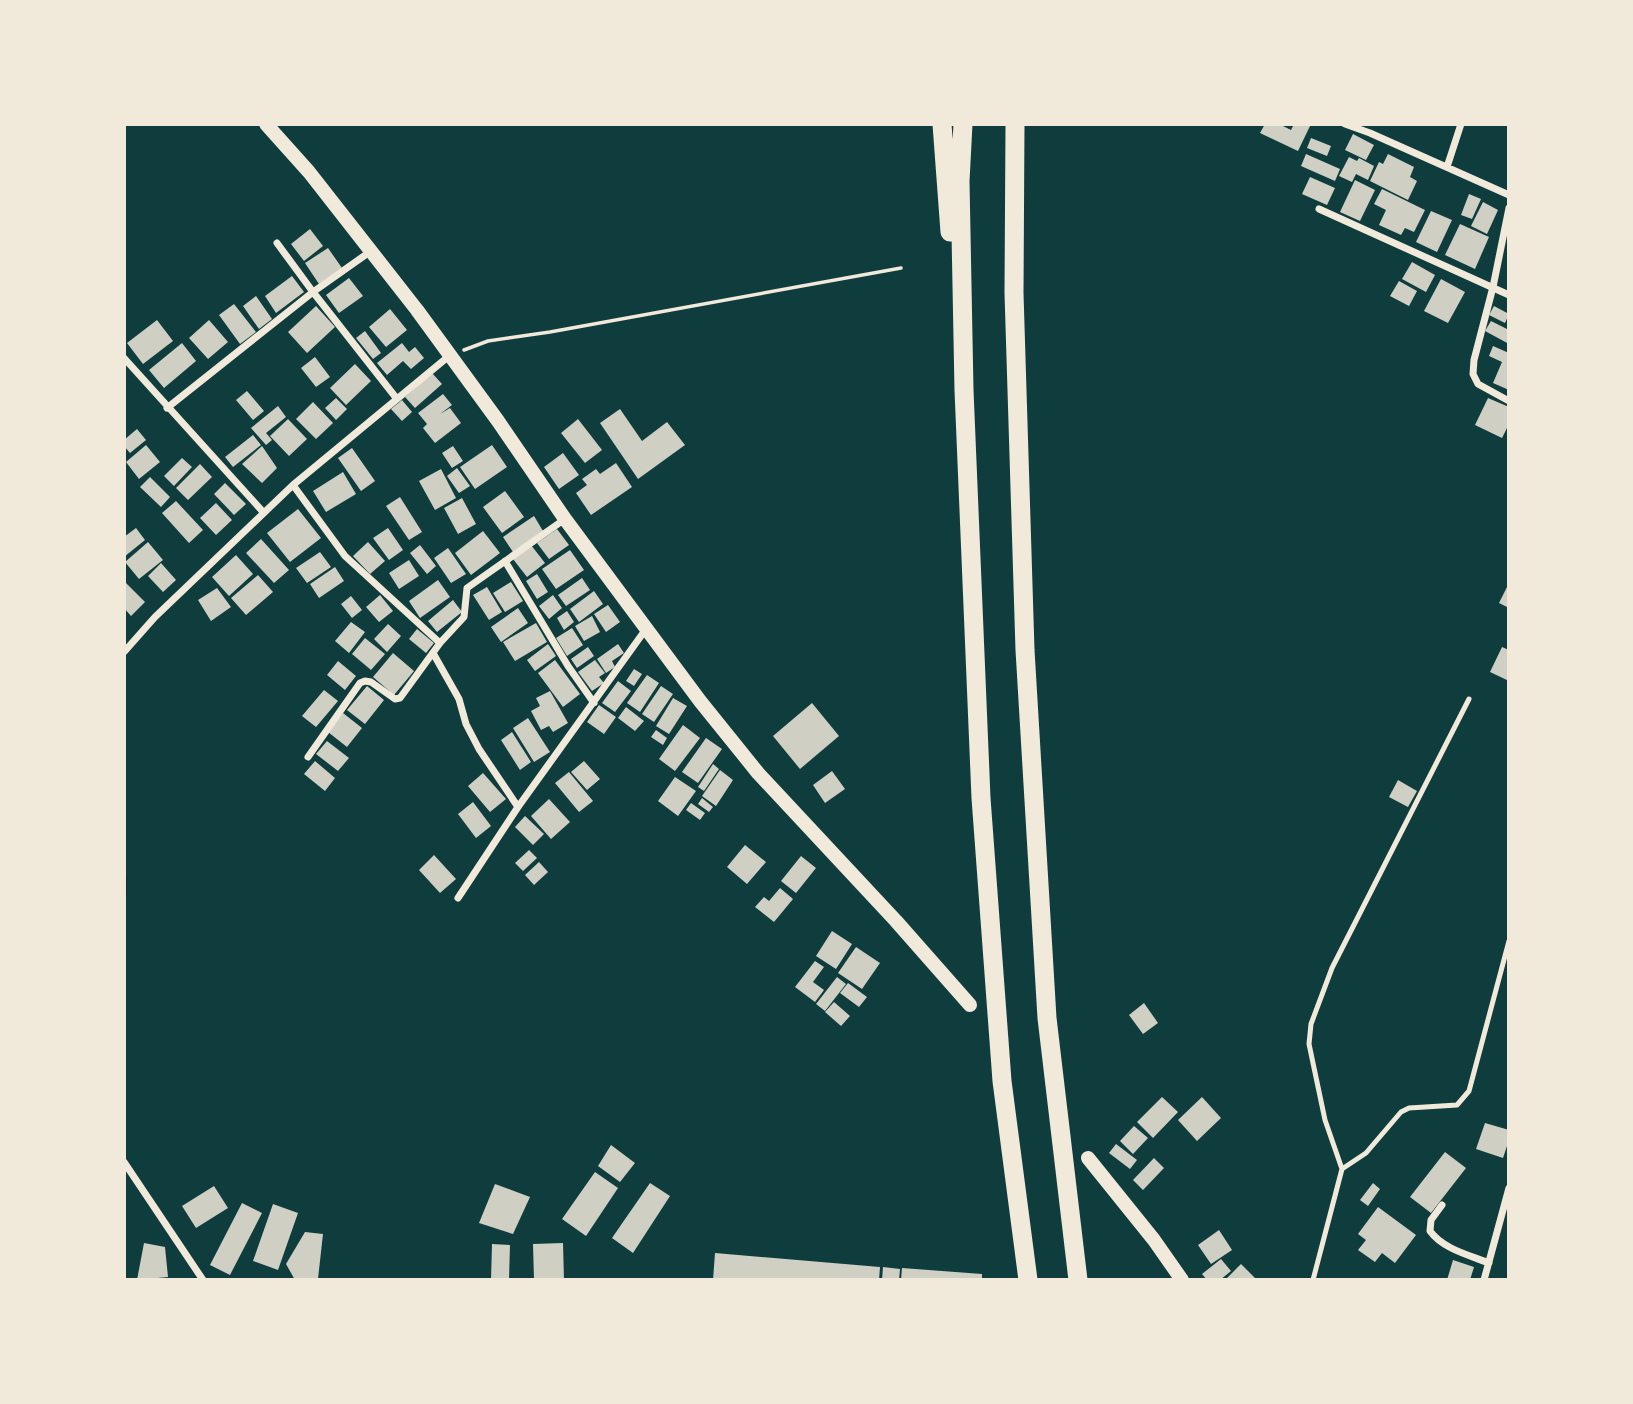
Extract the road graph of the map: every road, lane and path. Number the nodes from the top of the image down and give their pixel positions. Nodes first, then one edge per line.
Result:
1 (266, 124) edge
2 (942, 124) edge
3 (963, 124) edge
4 (1015, 124) edge
5 (1345, 124) edge
6 (1373, 124) edge
7 (1461, 124) edge
8 (1370, 133) junction
9 (1447, 167) junction
10 (1509, 195) edge
11 (1509, 208) edge
12 (1319, 209) dead end
13 (277, 243) dead end
14 (371, 251) junction
15 (901, 268) dead end
16 (1493, 288) junction
17 (313, 292) junction
18 (1509, 295) edge
19 (449, 356) junction
20 (124, 358) edge
21 (964, 390) junction
22 (397, 399) junction
23 (1509, 401) edge
24 (167, 408) junction
25 (293, 485) junction
26 (264, 513) junction
27 (565, 519) junction
28 (505, 561) junction
29 (647, 628) junction
30 (440, 643) junction
31 (124, 652) edge
32 (433, 653) junction
33 (1469, 699) dead end
34 (594, 703) junction
35 (308, 757) dead end
36 (518, 807) junction
37 (458, 898) dead end
38 (1509, 941) edge
39 (970, 1005) dead end
40 (1088, 1158) dead end
41 (124, 1162) edge
42 (1342, 1169) junction
43 (1509, 1188) edge
44 (1443, 1205) dead end
45 (1506, 1205) edge
46 (1489, 1263) junction
47 (203, 1280) edge
48 (1028, 1280) edge
49 (1078, 1280) edge
50 (1182, 1280) edge
51 (1312, 1280) edge
52 (1484, 1280) edge

1 - 14 main road
2 - 21 highway
3 - 21 highway
4 - 49 highway
5 - 8 street
6 - 8 street
7 - 9 street
8 - 9 street
9 - 10 street
11 - 16 street
12 - 16 street
13 - 17 street
14 - 17 street
14 - 19 main road
15 - 19 path
16 - 18 street
16 - 23 street
17 - 22 street
17 - 24 street
19 - 22 street
19 - 27 main road
20 - 24 street
21 - 48 highway
22 - 25 street
24 - 26 street
25 - 26 street
25 - 30 street
26 - 31 street
27 - 28 street
27 - 29 main road
28 - 30 street
28 - 34 street
29 - 34 street
29 - 39 main road
30 - 32 street
32 - 35 street
32 - 36 street
33 - 42 lane
34 - 36 street
36 - 37 street
38 - 42 lane
40 - 50 main road
41 - 47 street
42 - 51 lane
43 - 45 street
44 - 46 street
45 - 46 street
46 - 52 street

